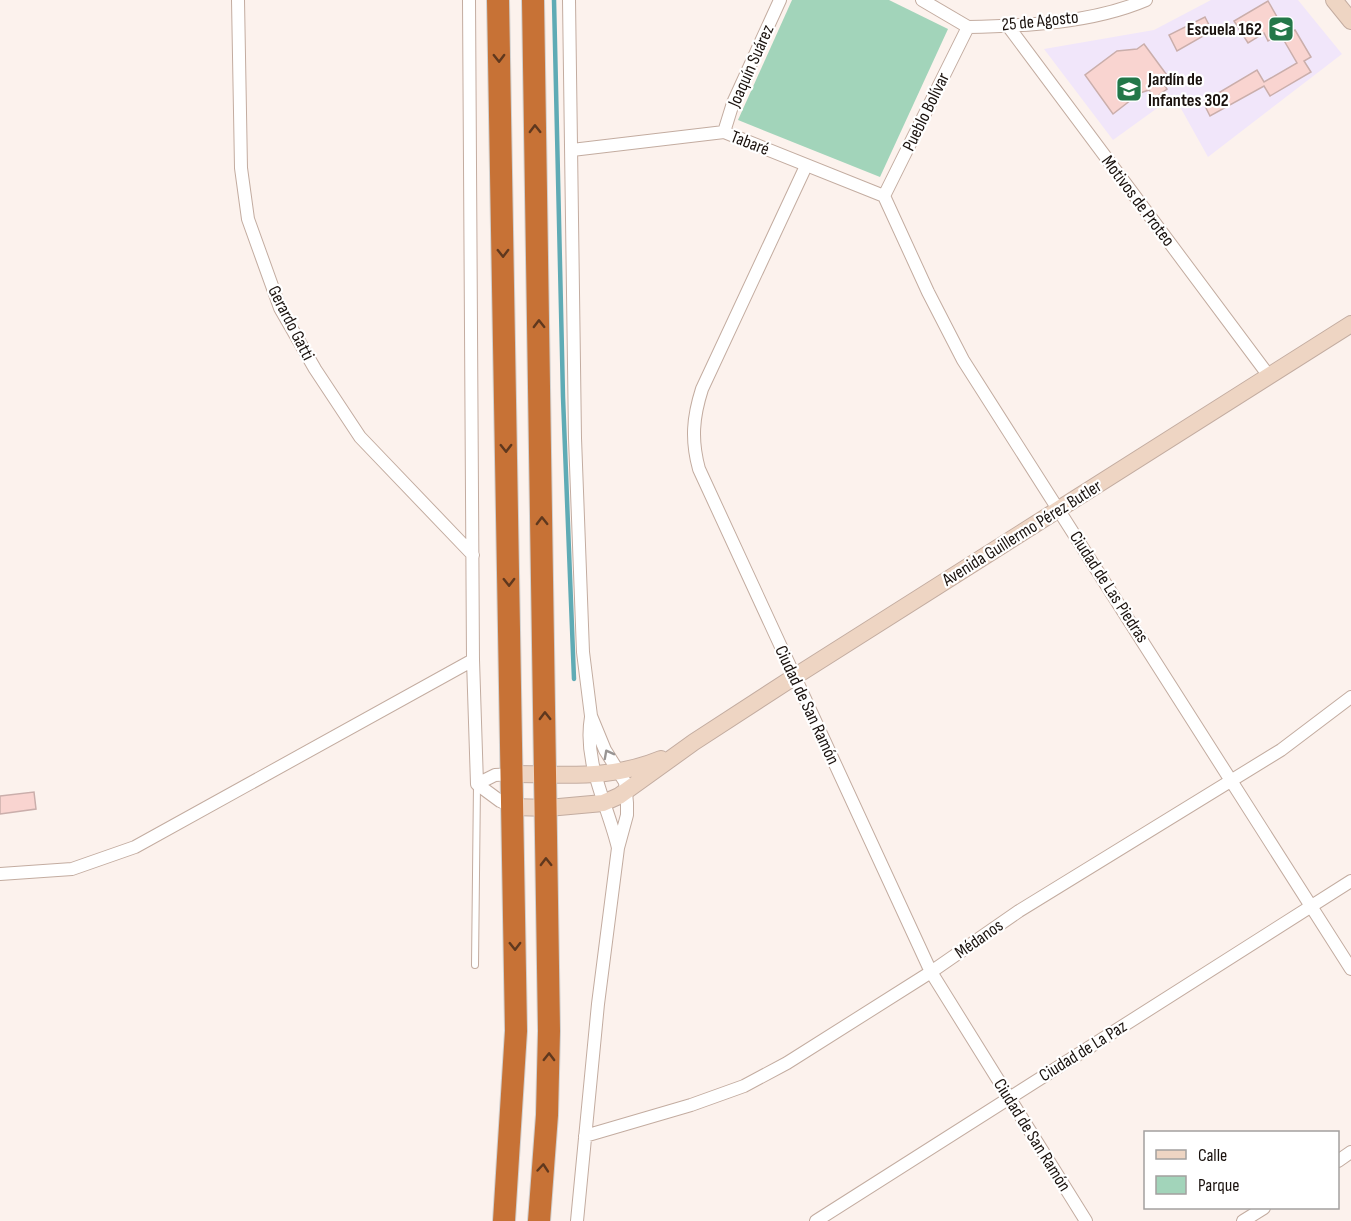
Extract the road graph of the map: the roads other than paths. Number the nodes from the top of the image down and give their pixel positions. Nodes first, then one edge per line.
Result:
1 (238, 0) edge
2 (469, 0) edge
3 (498, 0) edge
4 (533, 0) edge
5 (569, 0) edge
6 (780, 0) edge
7 (922, 0) edge
8 (1146, 0) edge
9 (1334, 0) edge
10 (1351, 21) edge
11 (1008, 26) junction
12 (968, 27) junction
13 (724, 132) junction
14 (572, 150) junction
15 (807, 166) junction
16 (884, 196) junction
17 (1351, 324) edge
18 (1269, 376) junction
19 (1059, 510) junction
20 (473, 555) junction
21 (473, 660) junction
22 (794, 677) junction
23 (1351, 697) edge
24 (591, 716) junction
25 (694, 742) junction
26 (513, 774) junction
27 (547, 774) junction
28 (619, 774) junction
29 (595, 775) junction
30 (1232, 781) junction
31 (477, 784) junction
32 (627, 792) junction
33 (603, 803) junction
34 (513, 807) junction
35 (548, 808) junction
36 (618, 848) junction
37 (0, 874) edge
38 (1351, 881) edge
39 (1310, 907) junction
40 (475, 965) dead end
41 (1351, 969) edge
42 (931, 972) junction
43 (1008, 1098) junction
44 (585, 1136) junction
45 (1262, 1209) edge
46 (833, 1216) edge
47 (504, 1221) edge
48 (539, 1221) edge
49 (578, 1221) edge
50 (816, 1221) edge
51 (1086, 1221) edge
52 (1243, 1221) edge

1 - 20 street, Gerardo Gatti
2 - 20 street
3 -> 26 highway
27 -> 4 highway
5 - 14 street
6 - 13 street, Joaquín Suárez
7 - 12 street
8 - 11 street, 25 de Agosto
9 - 10 street
11 - 12 street, 25 de Agosto
11 - 18 street, Motivos de Proteo
12 - 16 street, Pueblo Bolívar
13 - 14 street, Tabaré
13 - 15 street, Tabaré
14 - 24 street
15 - 16 street, Tabaré
15 - 22 street, Ciudad de San Ramón
16 - 19 street, Ciudad de Las Piedras
17 - 18 street, Avenida Guillermo Pérez Butler
18 - 19 street, Avenida Guillermo Pérez Butler
19 - 22 street, Avenida Guillermo Pérez Butler
19 - 30 street, Ciudad de Las Piedras
20 - 21 street
21 - 31 street
21 - 37 street
22 - 25 street, Avenida Guillermo Pérez Butler
22 - 42 street, Ciudad de San Ramón
23 - 30 street, Médanos
28 -> 24 street
24 - 29 street
25 - 28 street
25 - 32 street
26 - 27 street
26 - 31 street
26 - 34 highway
27 - 29 street
27 - 35 highway
28 - 29 street
28 - 32 street
29 - 33 street
30 - 39 street, Ciudad de Las Piedras
30 - 42 street, Médanos
31 - 34 street
31 - 40 lane
32 - 33 street
32 - 36 street
33 - 35 street
33 - 36 street
34 - 35 street
34 -> 47 highway
48 -> 35 highway
36 - 44 street
38 - 39 street, Ciudad de La Paz
39 - 41 street, Ciudad de Las Piedras
39 - 43 street, Ciudad de La Paz
42 - 43 street, Ciudad de San Ramón
42 - 44 street, Médanos
43 - 46 street, Ciudad de La Paz
43 - 51 street, Ciudad de San Ramón
44 - 49 street
45 - 52 street
46 - 50 street, Ciudad de La Paz

